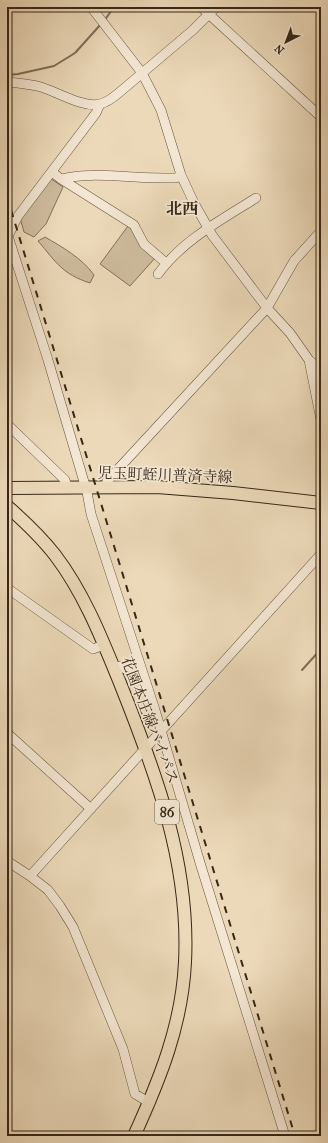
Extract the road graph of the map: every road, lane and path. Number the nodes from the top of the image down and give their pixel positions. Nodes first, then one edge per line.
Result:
1 (92, 7) edge
2 (201, 7) edge
3 (216, 7) edge
4 (208, 14) junction
5 (142, 74) junction
6 (7, 82) edge
7 (100, 104) junction
8 (321, 117) edge
9 (52, 172) junction
10 (181, 175) junction
11 (61, 179) junction
12 (256, 198) dead end
13 (208, 227) junction
14 (321, 231) edge
15 (7, 235) edge
16 (166, 262) junction
17 (158, 274) dead end
18 (267, 308) junction
19 (308, 360) junction
20 (321, 370) edge
21 (321, 420) edge
22 (7, 424) edge
23 (67, 487) junction
24 (106, 487) junction
25 (12, 488) edge
26 (86, 488) junction
27 (321, 503) edge
28 (10, 508) edge
29 (321, 554) edge
30 (7, 588) edge
31 (104, 645) junction
32 (114, 668) junction
33 (145, 681) junction
34 (161, 731) junction
35 (7, 733) edge
36 (145, 748) junction
37 (91, 809) junction
38 (7, 861) edge
39 (30, 876) junction
40 (150, 1103) junction
41 (138, 1134) edge
42 (285, 1136) edge

1 - 5 street
2 - 4 street
3 - 4 street
4 - 5 street
4 - 8 street
5 - 7 street
5 - 10 street
6 - 7 street
7 - 9 street
9 - 11 street
9 - 15 street
10 - 11 street
10 - 13 street
11 - 16 street
12 - 13 street
13 - 16 street
13 - 18 street
14 - 18 street
15 - 26 street
16 - 17 street
18 - 19 street
18 - 24 street
19 - 20 street
19 - 21 street
22 - 23 street
23 - 25 main road, 児玉町蛭川普済寺線
23 - 26 main road, 児玉町蛭川普済寺線
24 - 26 main road, 児玉町蛭川普済寺線
24 - 27 main road, 児玉町蛭川普済寺線
25 - 28 main road
26 - 33 street
28 - 31 main road, 花園本庄線バイパス / 86
29 - 34 street
30 - 31 street
31 - 32 main road, 花園本庄線バイパス / 86
32 - 33 street
32 - 36 main road, 花園本庄線バイパス / 86
33 - 34 street
34 - 36 street
34 - 42 street
35 - 37 street
36 - 37 street
36 - 40 main road, 花園本庄線バイパス / 86
37 - 39 street
38 - 39 street
39 - 40 street
40 - 41 main road, 花園本庄線バイパス / 86

